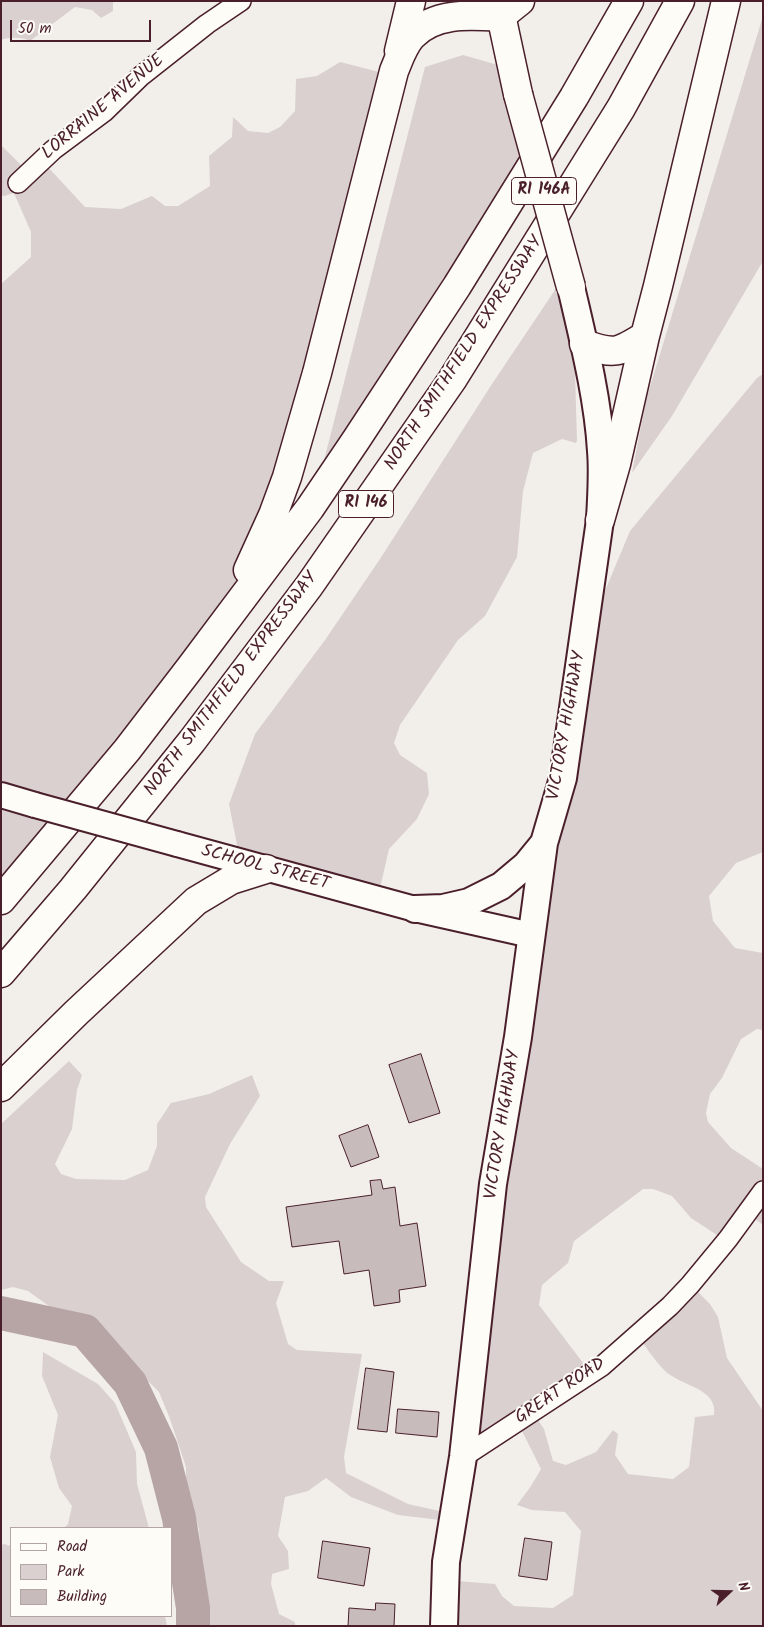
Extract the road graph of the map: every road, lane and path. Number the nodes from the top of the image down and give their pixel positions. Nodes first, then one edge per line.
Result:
1 (241, 1) edge
2 (411, 1) edge
3 (629, 1) edge
4 (680, 1) edge
5 (726, 1) edge
6 (506, 6) edge
7 (394, 71) junction
8 (18, 183) dead end
9 (571, 287) joint
10 (645, 336) junction
11 (584, 344) junction
12 (600, 520) junction
13 (190, 668) junction
14 (1, 795) edge
15 (544, 843) junction
16 (266, 869) junction
17 (1, 900) edge
18 (415, 909) junction
19 (531, 936) junction
20 (1, 973) edge
21 (1, 1087) edge
22 (763, 1190) edge
23 (463, 1457) junction
24 (444, 1626) edge

1 - 8 street, LORRAINE AVENUE
2 - 7 main road
3 - 13 main road, RI 146
4 - 20 main road, NORTH SMITHFIELD EXPRESSWAY / RI 146
5 - 10 main road
6 - 7 main road
6 - 9 main road, VICTORY HIGHWAY / RI 146A, bridge
7 - 13 main road
9 - 11 main road, VICTORY HIGHWAY / RI 146A
10 - 11 main road
10 - 12 main road
11 - 12 main road, VICTORY HIGHWAY / RI 146A
12 - 15 main road, VICTORY HIGHWAY / RI 146A
13 - 17 main road, RI 146
14 - 16 street, SCHOOL STREET, bridge
15 - 18 main road
15 - 19 main road, VICTORY HIGHWAY / RI 146A
16 - 18 street, SCHOOL STREET
16 - 21 main road
18 - 19 street, SCHOOL STREET
19 - 23 main road, VICTORY HIGHWAY / RI 146A
22 - 23 street, GREAT ROAD
23 - 24 main road, RI 146A

